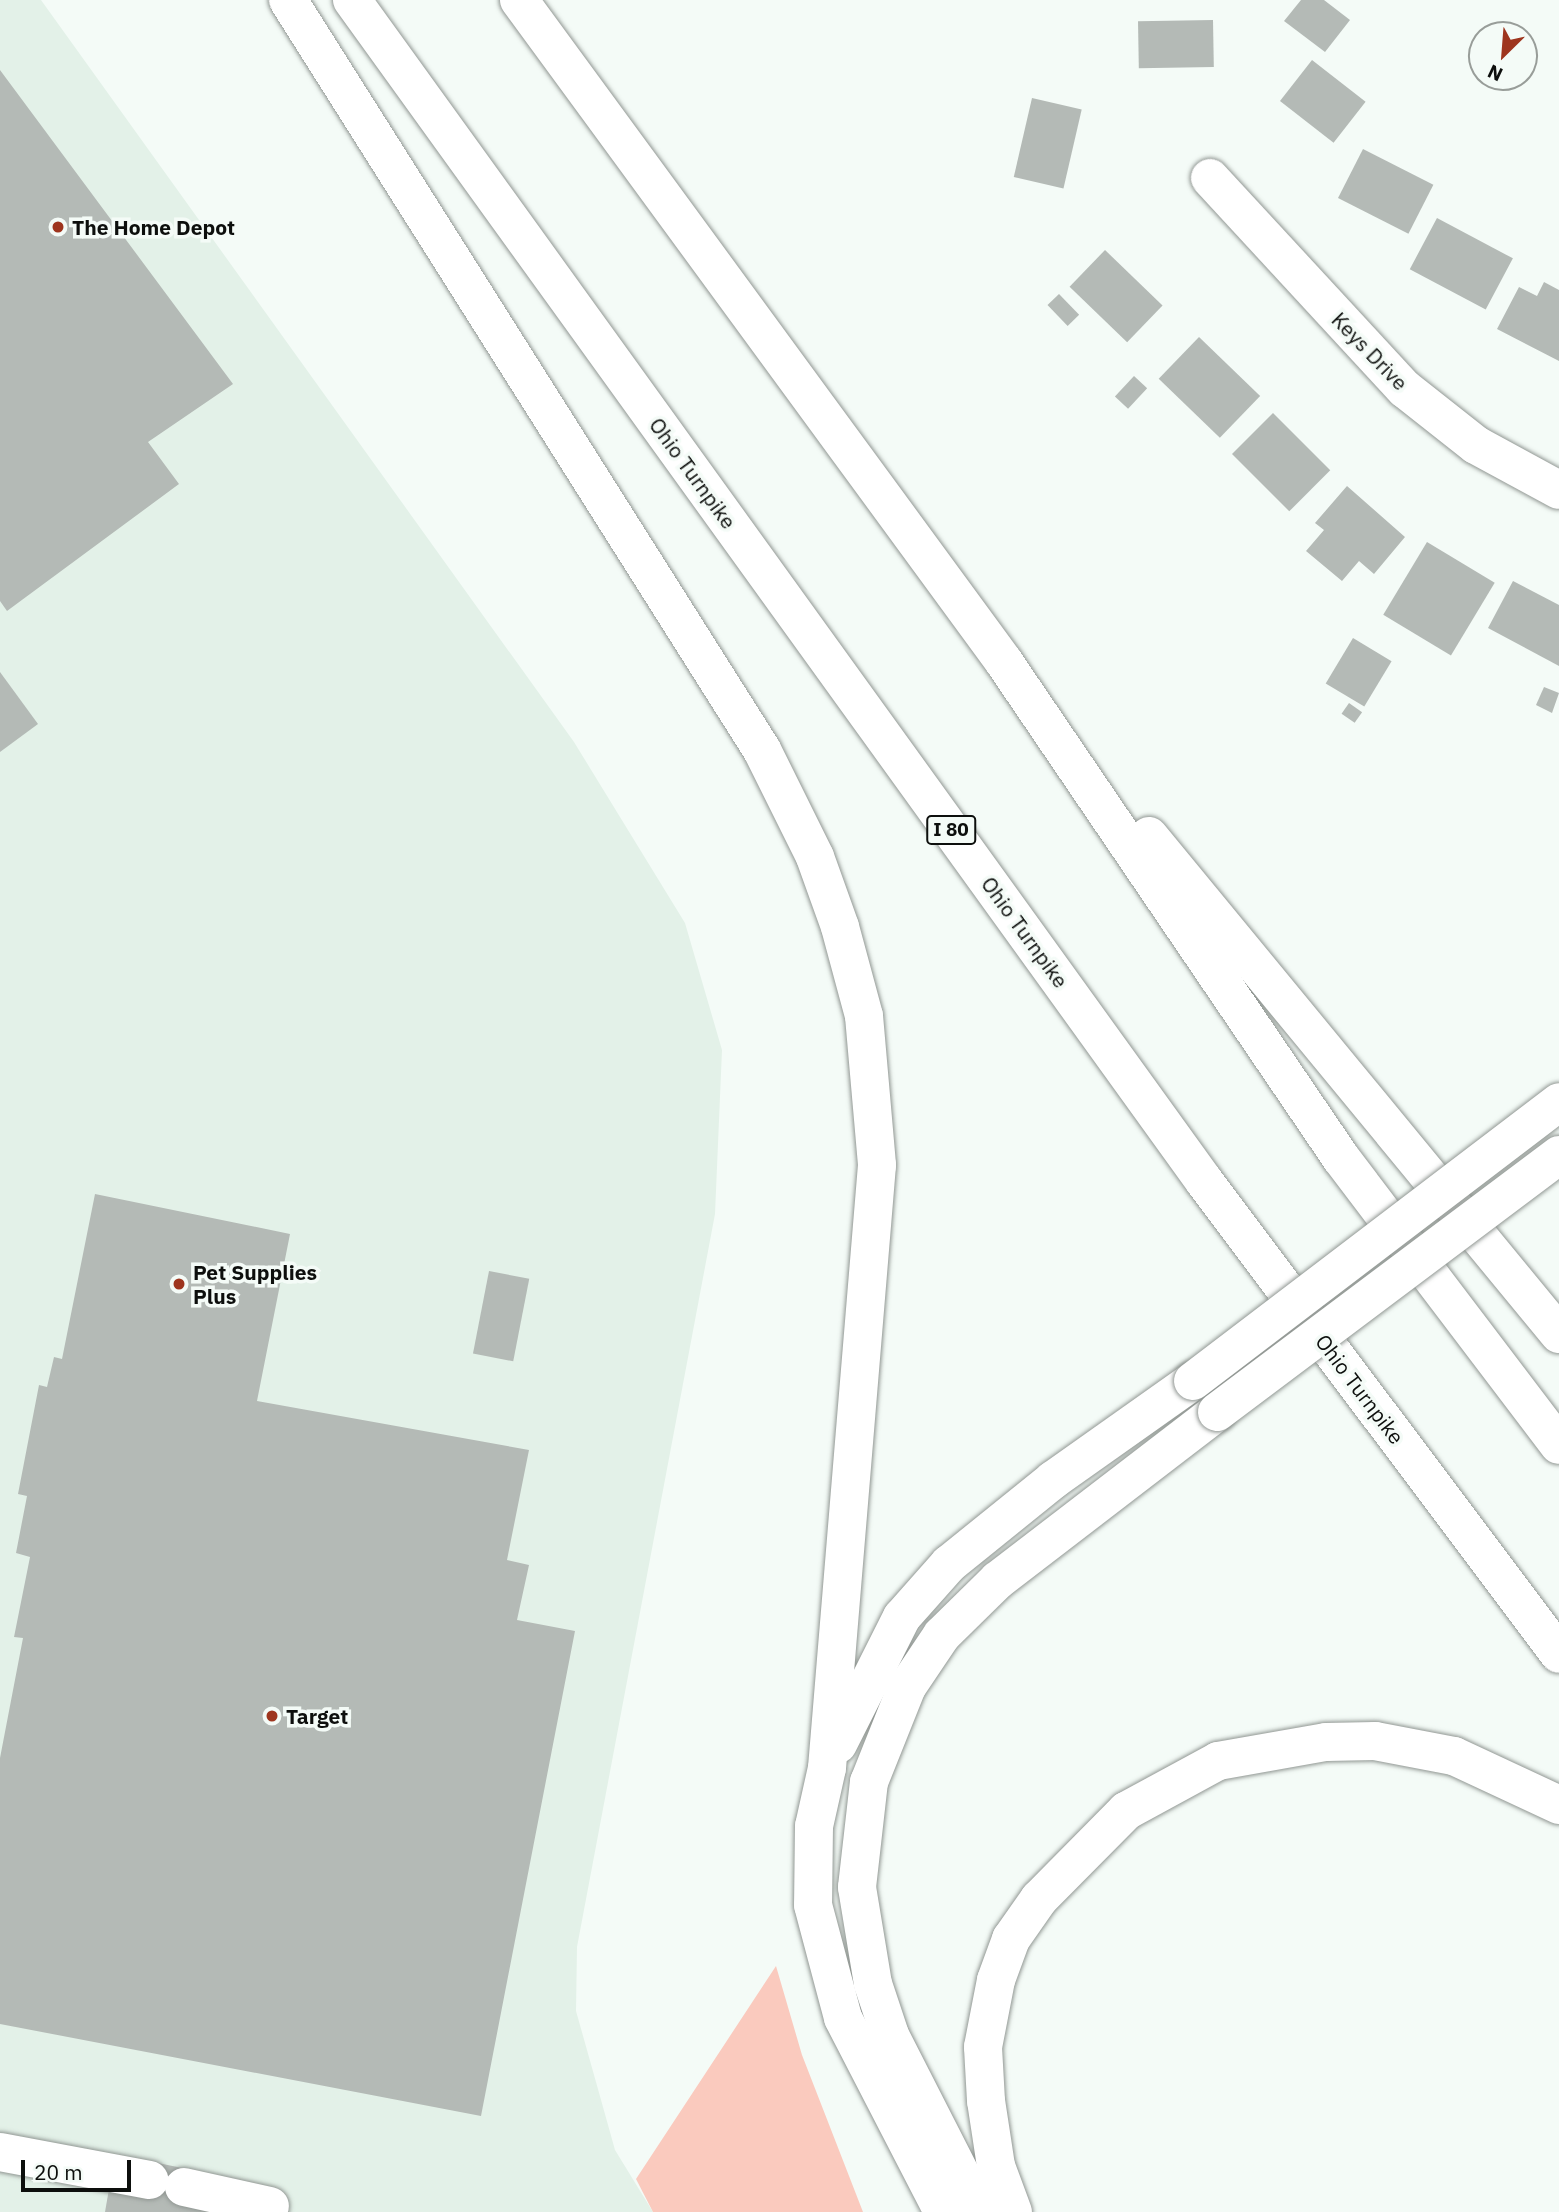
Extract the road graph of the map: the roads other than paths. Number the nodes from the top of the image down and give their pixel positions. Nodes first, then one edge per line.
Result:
1 (288, 0) edge
2 (352, 0) edge
3 (519, 0) edge
4 (1210, 178) dead end
5 (1559, 489) edge
6 (1004, 662) junction
7 (1559, 1102) edge
8 (1559, 1155) edge
9 (1559, 1335) edge
10 (1559, 1445) edge
11 (1559, 1654) edge
12 (827, 1768) junction
13 (1559, 1805) edge
14 (0, 2152) edge
15 (270, 2206) dead end
16 (943, 2212) edge
17 (980, 2212) edge
18 (1013, 2212) edge

1 - 12 main road
2 - 11 main road, Ohio Turnpike / I 80
3 - 6 main road
4 - 5 main road, Keys Drive
6 - 9 main road
6 - 10 main road
7 - 12 main road, bridge
8 - 17 main road, bridge
12 - 16 main road
13 - 18 main road
14 - 15 main road

